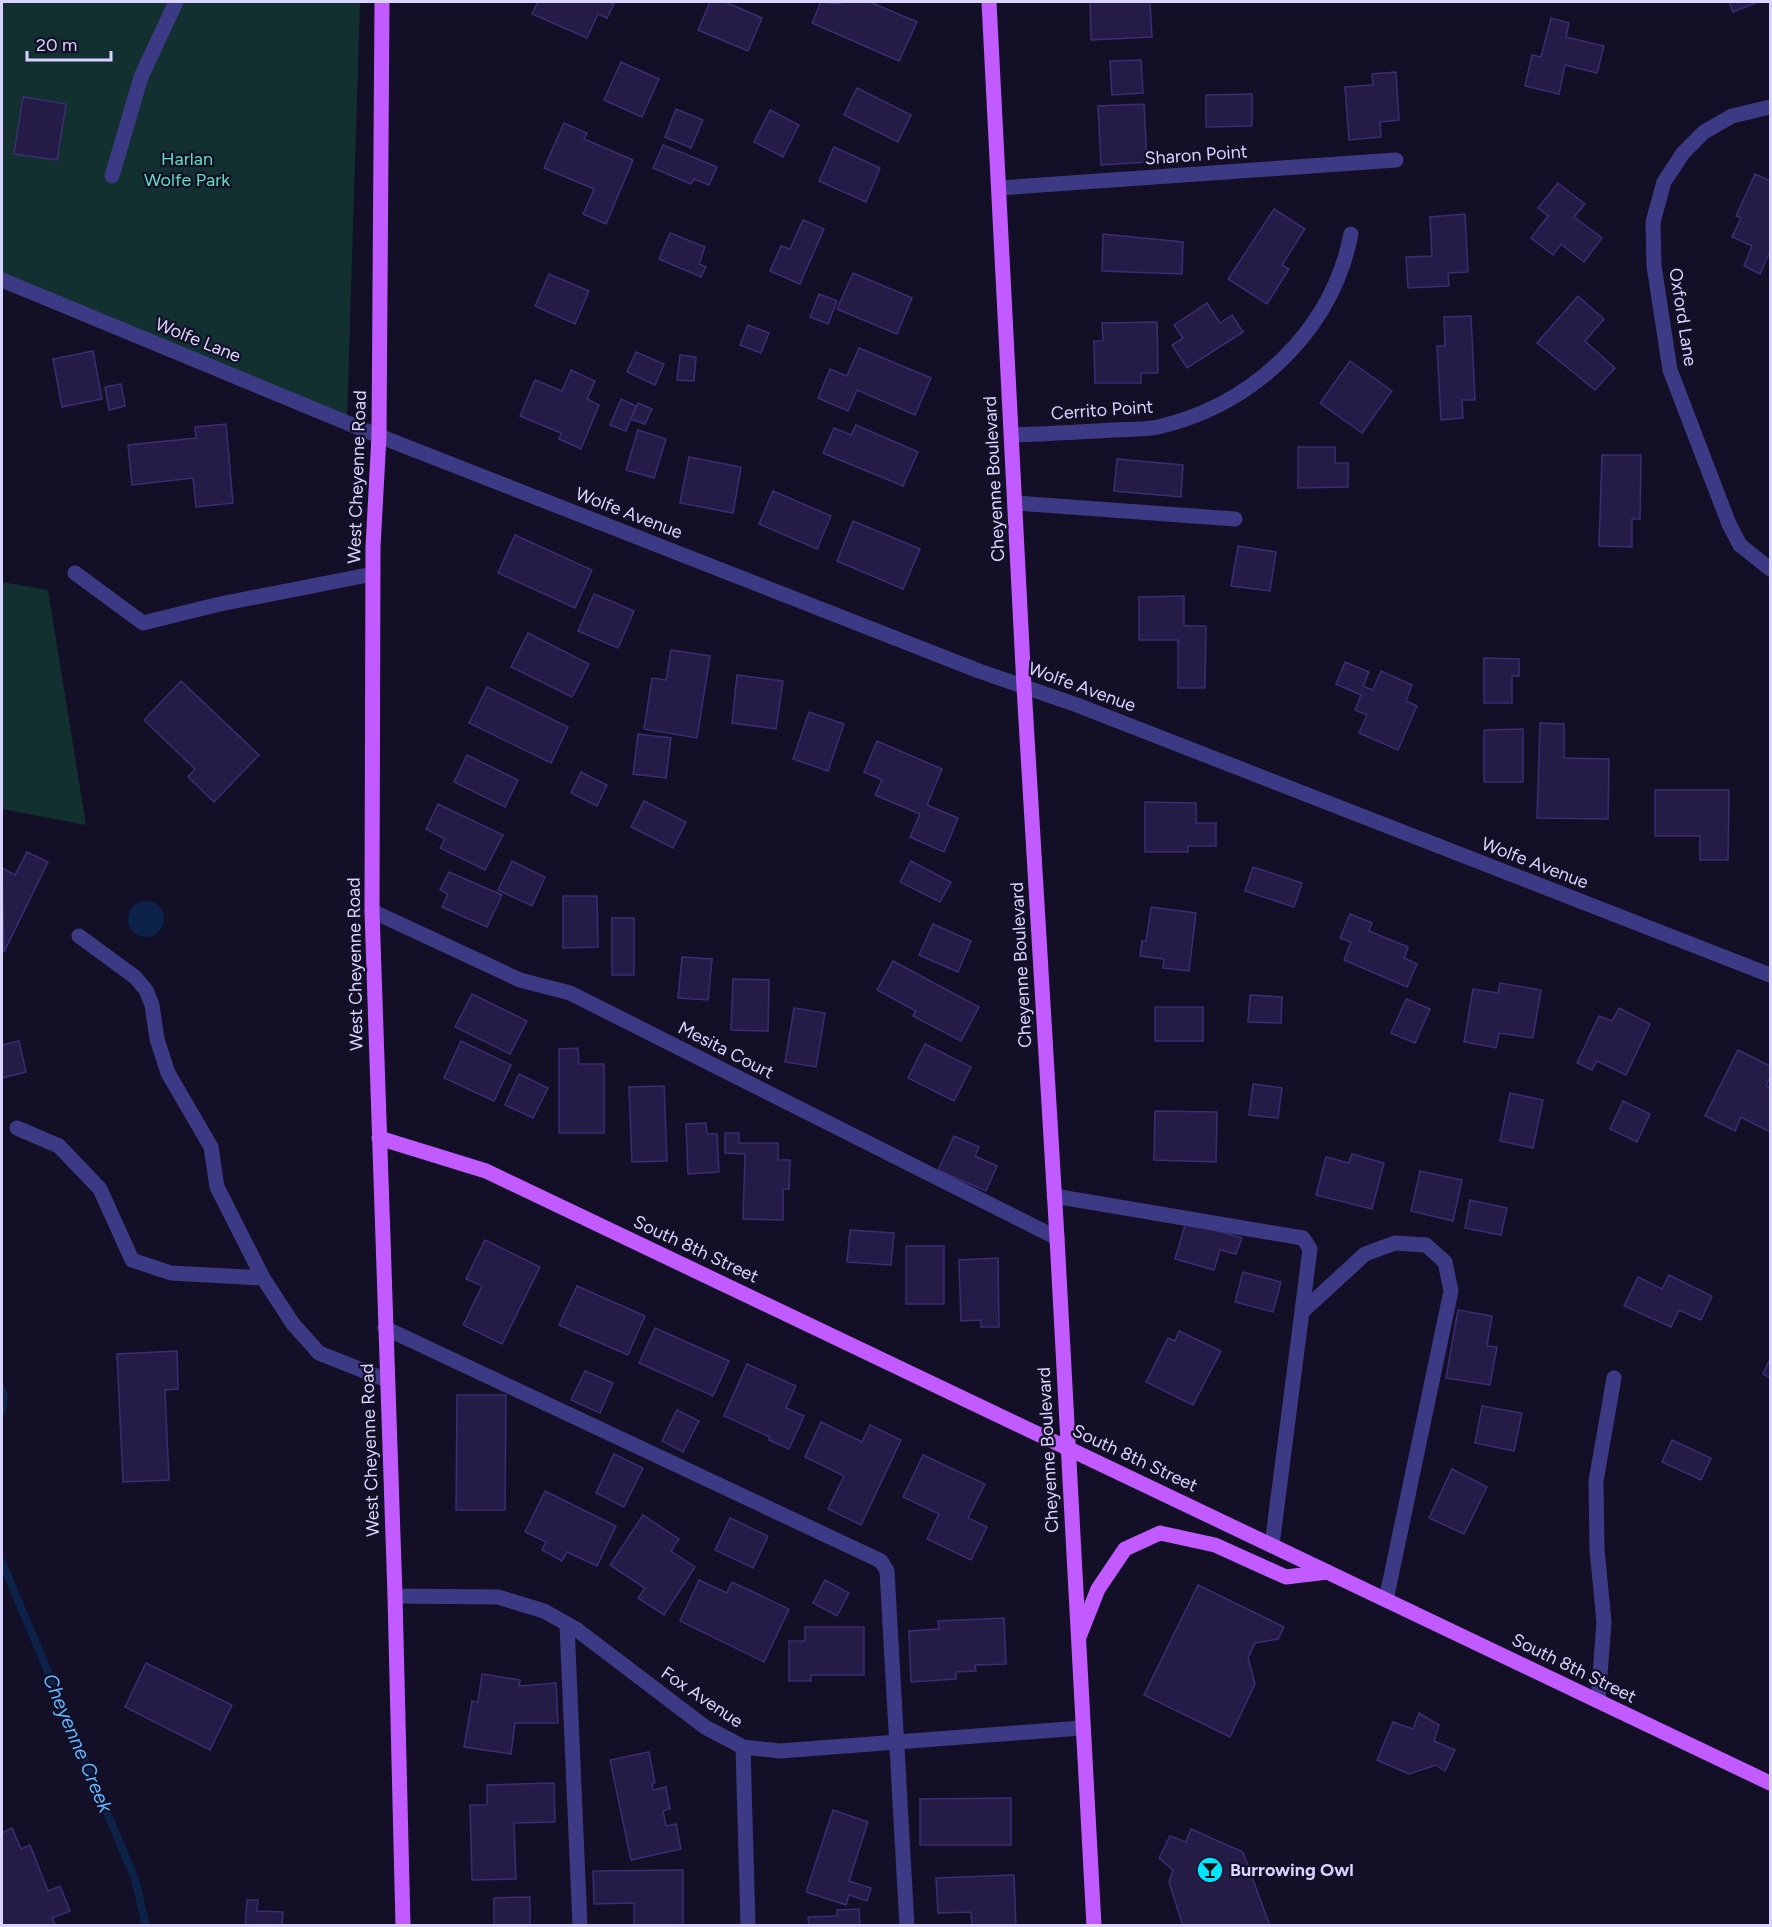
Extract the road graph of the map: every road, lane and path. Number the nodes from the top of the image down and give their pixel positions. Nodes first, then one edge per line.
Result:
1 (176, 2) edge
2 (382, 2) edge
3 (988, 2) edge
4 (1770, 107) edge
5 (1396, 160) dead end
6 (112, 176) dead end
7 (999, 188) junction
8 (1352, 234) dead end
9 (2, 280) edge
10 (1012, 435) junction
11 (379, 436) junction
12 (1014, 503) junction
13 (1235, 519) dead end
14 (1770, 569) edge
15 (75, 573) dead end
16 (373, 574) junction
17 (1024, 687) junction
18 (372, 911) junction
19 (79, 936) dead end
20 (1770, 975) edge
21 (17, 1128) dead end
22 (379, 1138) junction
23 (1054, 1196) junction
24 (1057, 1238) junction
25 (263, 1278) junction
26 (1303, 1311) junction
27 (386, 1328) junction
28 (1614, 1378) dead end
29 (387, 1380) junction
30 (1067, 1447) junction
31 (1272, 1545) junction
32 (1327, 1572) junction
33 (395, 1596) junction
34 (1386, 1600) junction
35 (567, 1624) junction
36 (1077, 1642) junction
37 (1598, 1701) junction
38 (1082, 1728) junction
39 (896, 1742) junction
40 (743, 1747) junction
41 (1770, 1783) edge
42 (403, 1926) edge
43 (580, 1926) edge
44 (748, 1926) edge
45 (907, 1926) edge
46 (1094, 1926) edge

1 - 6 street
2 - 11 main road, West Cheyenne Road
3 - 7 main road, Cheyenne Boulevard
4 - 14 street, Oxford Lane
5 - 7 street, Sharon Point
7 - 10 main road, Cheyenne Boulevard
8 - 10 street, Cerrito Point
9 - 11 street, Wolfe Lane
10 - 12 main road, Cheyenne Boulevard
11 - 16 main road, West Cheyenne Road
11 - 17 street, Wolfe Avenue
12 - 13 street
12 - 17 main road, Cheyenne Boulevard
15 - 16 street
16 - 18 main road, West Cheyenne Road
17 - 20 street, Wolfe Avenue
17 - 23 main road, Cheyenne Boulevard
18 - 22 main road, West Cheyenne Road
18 - 24 street, Mesita Court
19 - 25 street
21 - 25 street
22 - 27 main road, West Cheyenne Road
22 - 30 main road, South 8th Street
23 - 24 main road, Cheyenne Boulevard
23 - 26 street
24 - 30 main road, Cheyenne Boulevard
25 - 29 street
26 - 31 street
26 - 34 street
27 - 29 main road, West Cheyenne Road
27 - 39 street
28 - 37 street
29 - 33 main road, West Cheyenne Road
30 - 31 main road, South 8th Street
30 - 36 main road, Cheyenne Boulevard
31 - 32 main road, South 8th Street
32 - 34 main road, South 8th Street
32 - 36 main road
33 - 35 street, Fox Avenue
33 - 42 main road, West Cheyenne Road
34 - 37 main road, South 8th Street
35 - 40 street, Fox Avenue
35 - 43 street
36 - 38 main road, Cheyenne Boulevard
37 - 41 main road, South 8th Street
38 - 39 street, Fox Avenue
38 - 46 main road, Cheyenne Boulevard
39 - 40 street, Fox Avenue
39 - 45 street
40 - 44 street

